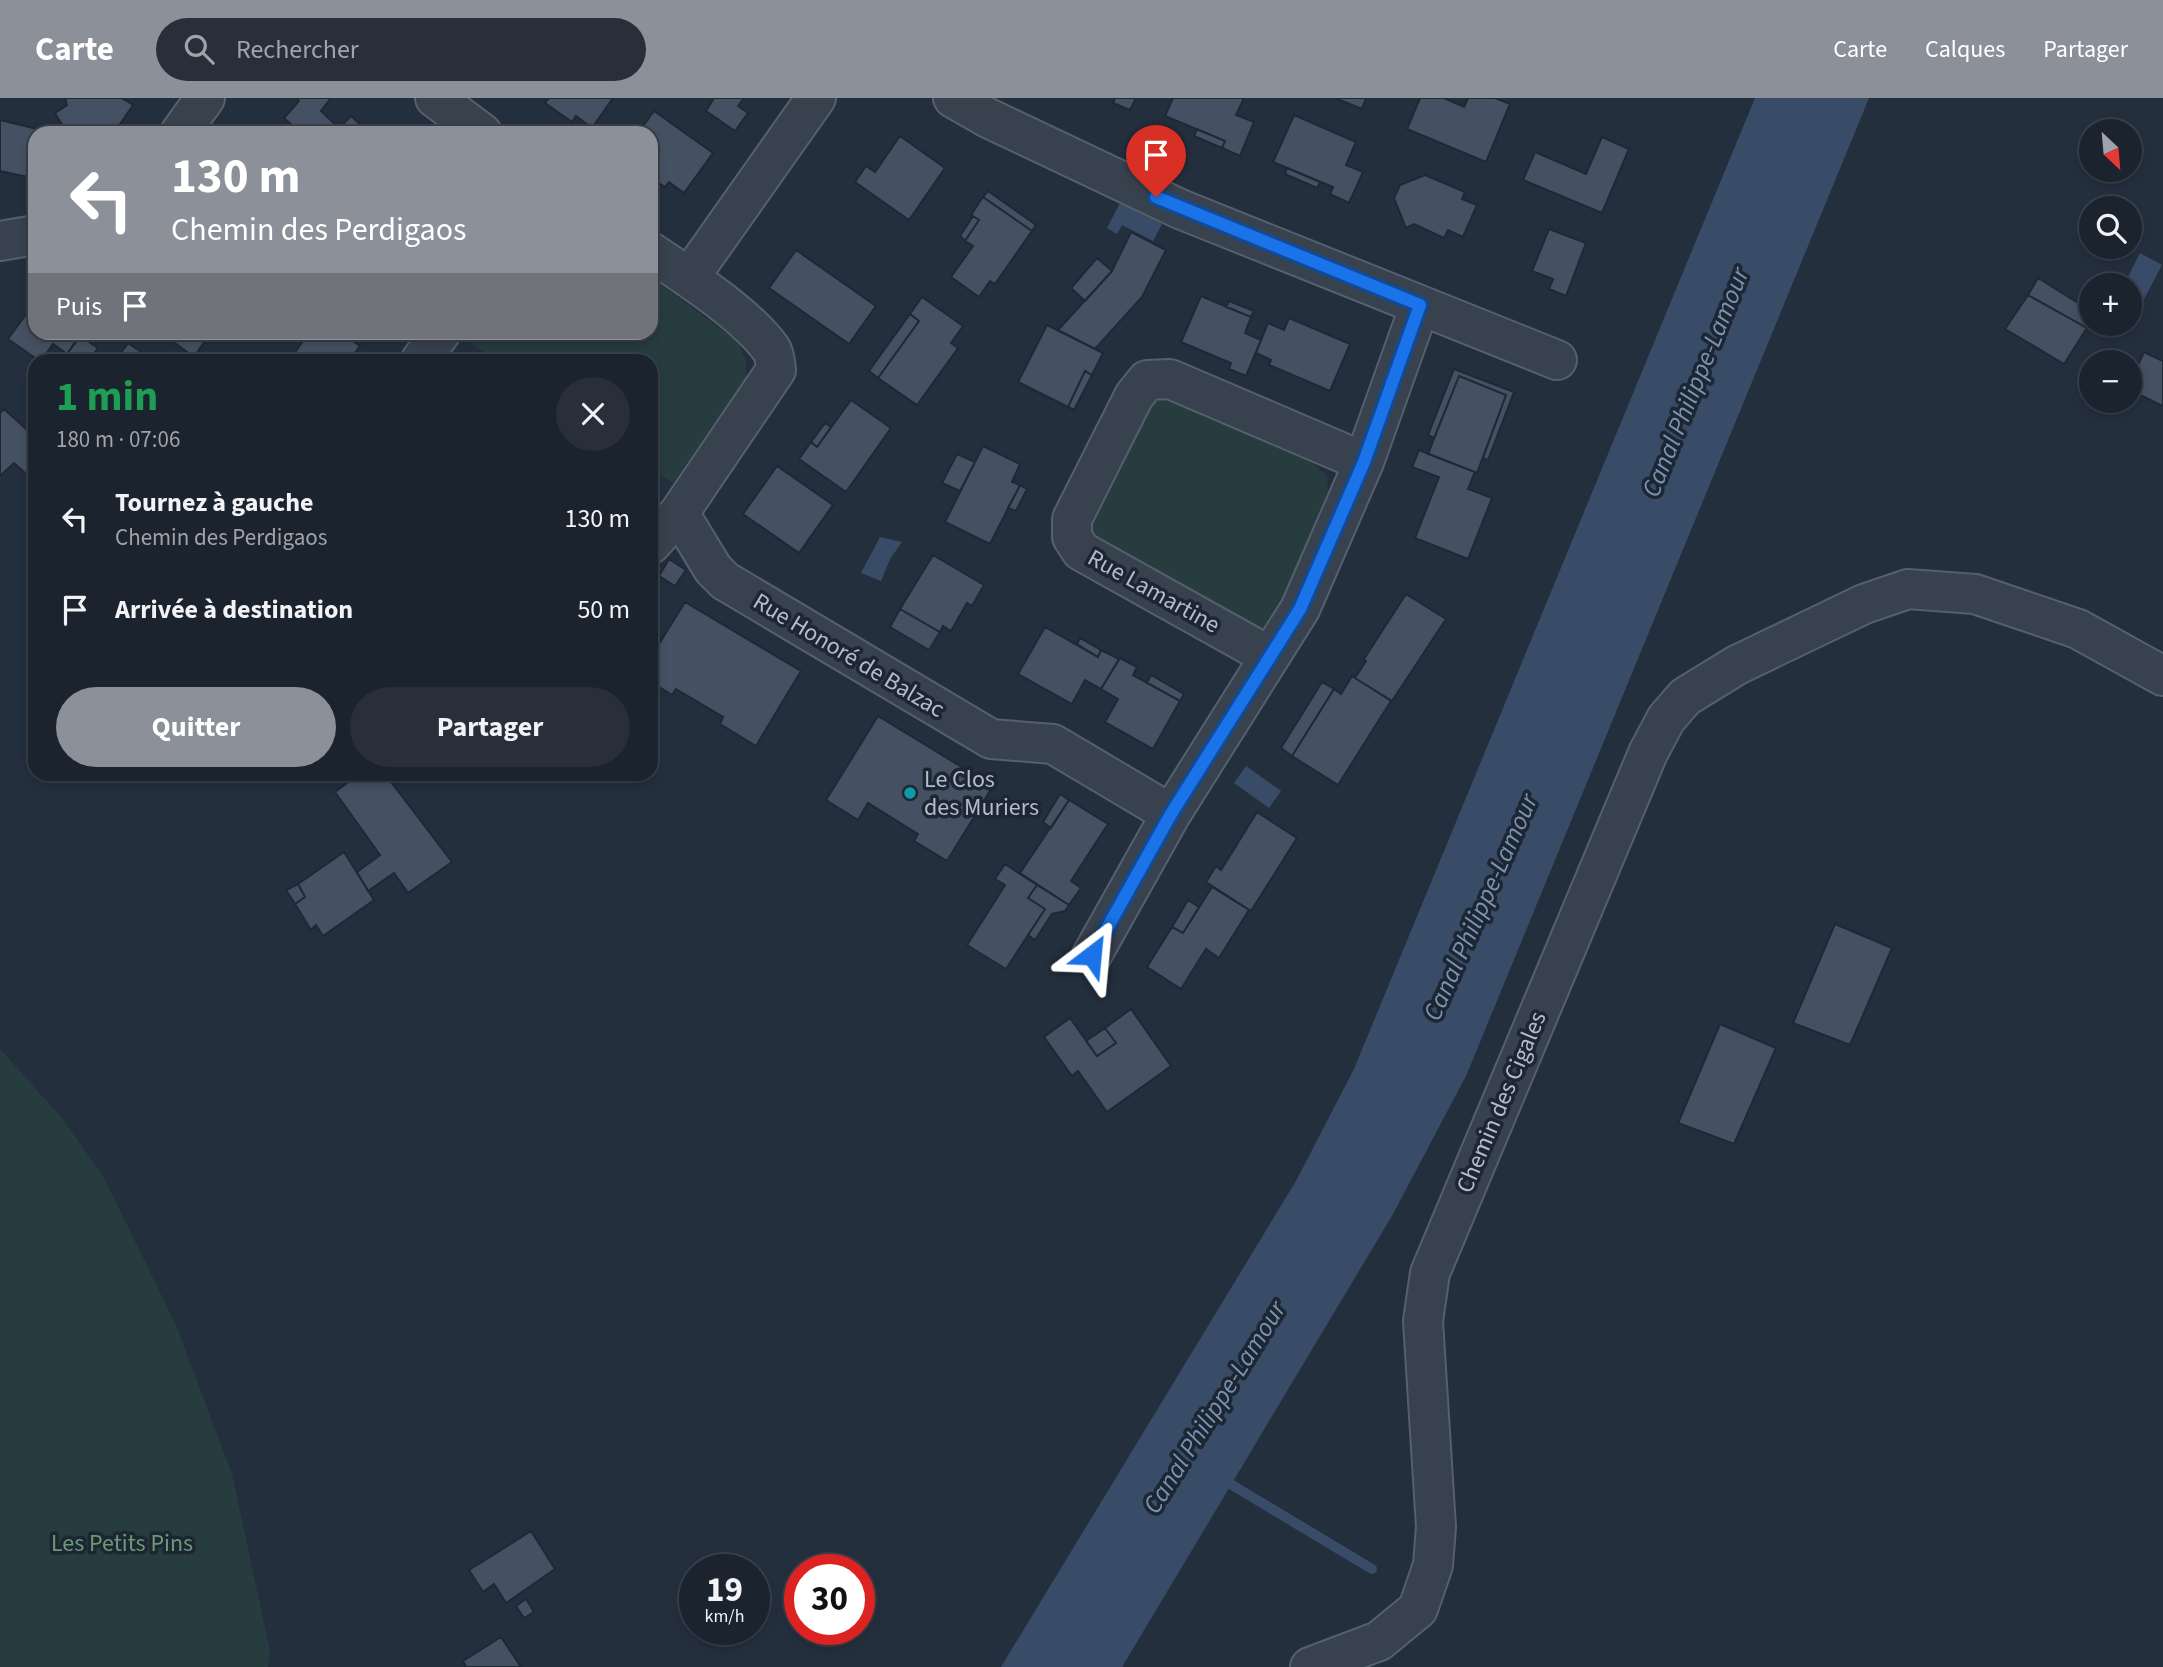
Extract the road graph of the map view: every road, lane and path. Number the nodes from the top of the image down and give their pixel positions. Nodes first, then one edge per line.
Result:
1 (205, 98) edge
2 (816, 98) edge
3 (953, 98) edge
4 (441, 102) edge
5 (185, 126) edge
6 (473, 126) edge
7 (28, 235) edge
8 (0, 241) edge
9 (658, 257) edge
10 (689, 278) junction
11 (1420, 305) junction
12 (1557, 360) dead end
13 (1364, 462) junction
14 (678, 513) junction
15 (658, 536) edge
16 (1269, 656) junction
17 (2163, 676) edge
18 (1171, 814) junction
19 (1092, 955) dead end
20 (1310, 1667) edge

1 - 5 street
2 - 10 street
3 - 11 street
4 - 6 street
7 - 8 street
9 - 10 street
10 - 14 street
11 - 12 street
11 - 13 street
13 - 16 street
13 - 16 street, Rue Lamartine
14 - 15 street
14 - 18 street, Rue Honoré de Balzac
16 - 18 street
17 - 20 street, Chemin des Cigales
18 - 19 street

